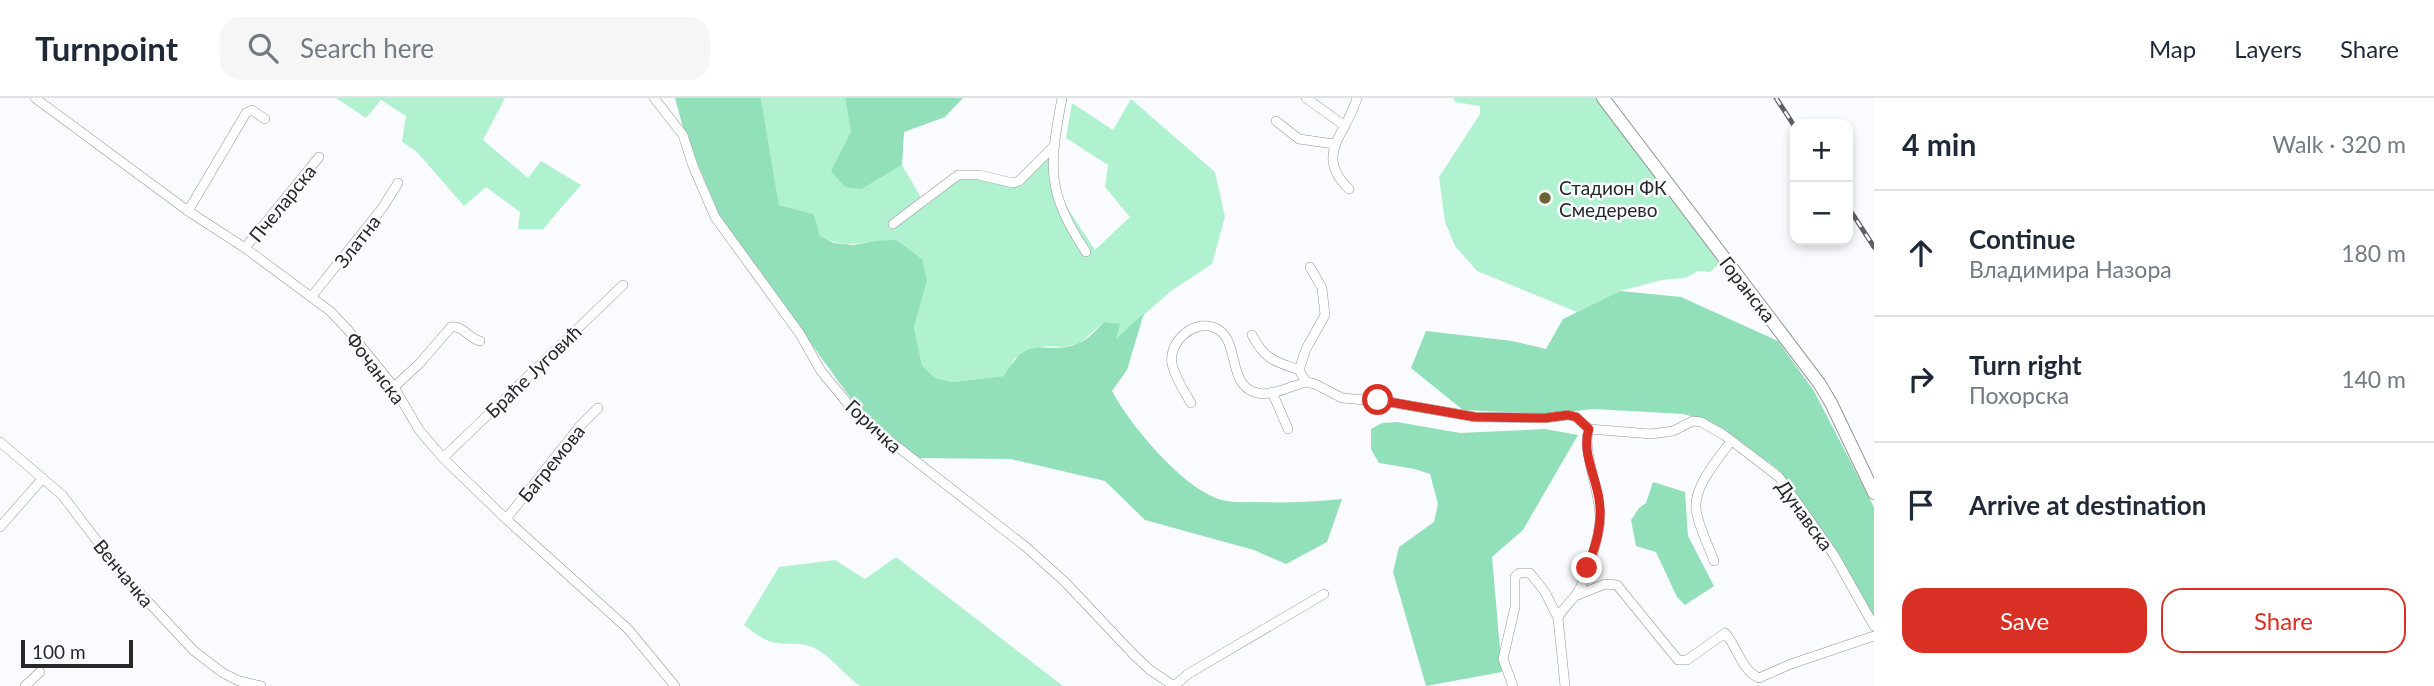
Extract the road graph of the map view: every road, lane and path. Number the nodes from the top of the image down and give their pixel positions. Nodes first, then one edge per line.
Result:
1 (35, 98) edge
2 (654, 98) edge
3 (1062, 98) edge
4 (1306, 98) edge
5 (1357, 98) edge
6 (1603, 98) edge
7 (265, 119) dead end
8 (1276, 121) dead end
9 (1345, 126) junction
10 (1334, 144) junction
11 (1055, 145) junction
12 (319, 158) dead end
13 (398, 183) dead end
14 (1349, 189) dead end
15 (188, 211) junction
16 (893, 223) dead end
17 (245, 248) junction
18 (1086, 252) dead end
19 (1310, 267) dead end
20 (623, 285) dead end
21 (313, 296) junction
22 (1252, 335) dead end
23 (480, 341) dead end
24 (1299, 370) junction
25 (1306, 382) junction
26 (394, 387) junction
27 (1272, 392) junction
28 (1191, 403) dead end
29 (598, 408) dead end
30 (1289, 429) dead end
31 (1589, 429) junction
32 (1731, 441) junction
33 (0, 442) edge
34 (443, 458) junction
35 (43, 478) junction
36 (1874, 493) edge
37 (506, 519) junction
38 (0, 527) edge
39 (1714, 561) dead end
40 (1324, 594) dead end
41 (1575, 596) junction
42 (1558, 618) junction
43 (1874, 625) edge
44 (1874, 636) edge
45 (40, 672) dead end
46 (25, 686) edge
47 (261, 686) edge
48 (676, 686) edge
49 (1174, 686) edge
50 (1513, 686) edge
51 (1565, 686) edge

1 - 15 street, Фочанска
2 - 49 street, Горичка
3 - 11 street
4 - 9 street
5 - 9 street
6 - 36 main road, Горанска
7 - 15 street
8 - 10 street
9 - 10 street
10 - 14 street
11 - 16 street
11 - 18 street
12 - 17 street, Пчеларска
13 - 21 street, Златна
15 - 17 street, Фочанска
17 - 21 street, Фочанска
19 - 24 street
20 - 34 street, Браће Југовић
21 - 26 street, Фочанска
22 - 24 street
23 - 26 street
24 - 25 street
25 - 27 street
25 - 31 street, Дунавска
26 - 34 street, Фочанска
27 - 28 street
27 - 30 street
29 - 37 street, Багремова
31 - 32 street, Дунавска
31 - 41 street
32 - 39 street
32 - 43 street, Дунавска
33 - 35 street, Венчачка
34 - 37 street, Фочанска
35 - 38 street
35 - 47 street, Венчачка
37 - 48 street, Фочанска
40 - 49 street
41 - 42 street
41 - 44 street
42 - 50 street
42 - 51 street
45 - 46 street

